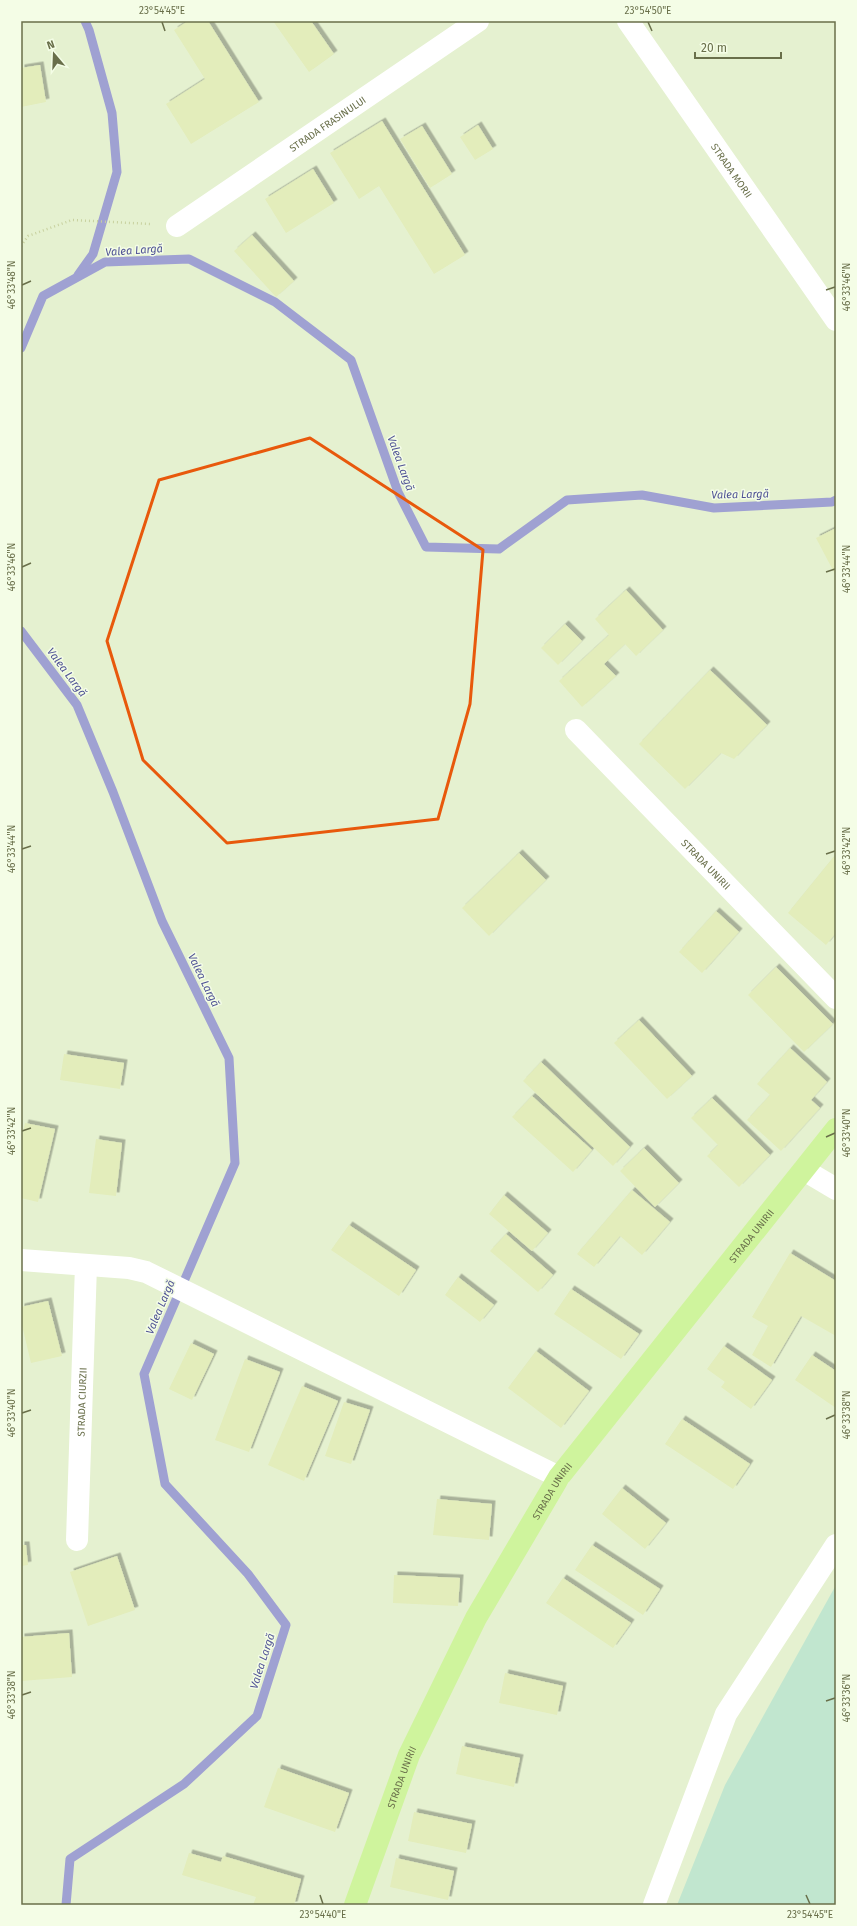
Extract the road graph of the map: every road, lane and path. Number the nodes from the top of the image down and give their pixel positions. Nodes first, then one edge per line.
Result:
1 (478, 21) edge
2 (628, 21) edge
3 (177, 226) joint
4 (21, 246) edge
5 (836, 320) edge
6 (576, 730) dead end
7 (836, 998) edge
8 (836, 1129) edge
9 (804, 1170) junction
10 (836, 1190) edge
11 (21, 1260) edge
12 (86, 1265) junction
13 (559, 1477) junction
14 (77, 1540) dead end
15 (836, 1545) edge
16 (355, 1905) edge
17 (654, 1905) edge

1 - 3 street, STRADA FRASINULUI
2 - 5 street, STRADA MORII
3 - 4 path
6 - 7 street, STRADA UNIRII
8 - 9 main road, STRADA UNIRII
9 - 10 street
9 - 13 main road, STRADA UNIRII
11 - 12 street
12 - 13 street
12 - 14 street, STRADA CIURZII
13 - 16 main road, STRADA UNIRII
15 - 17 street

